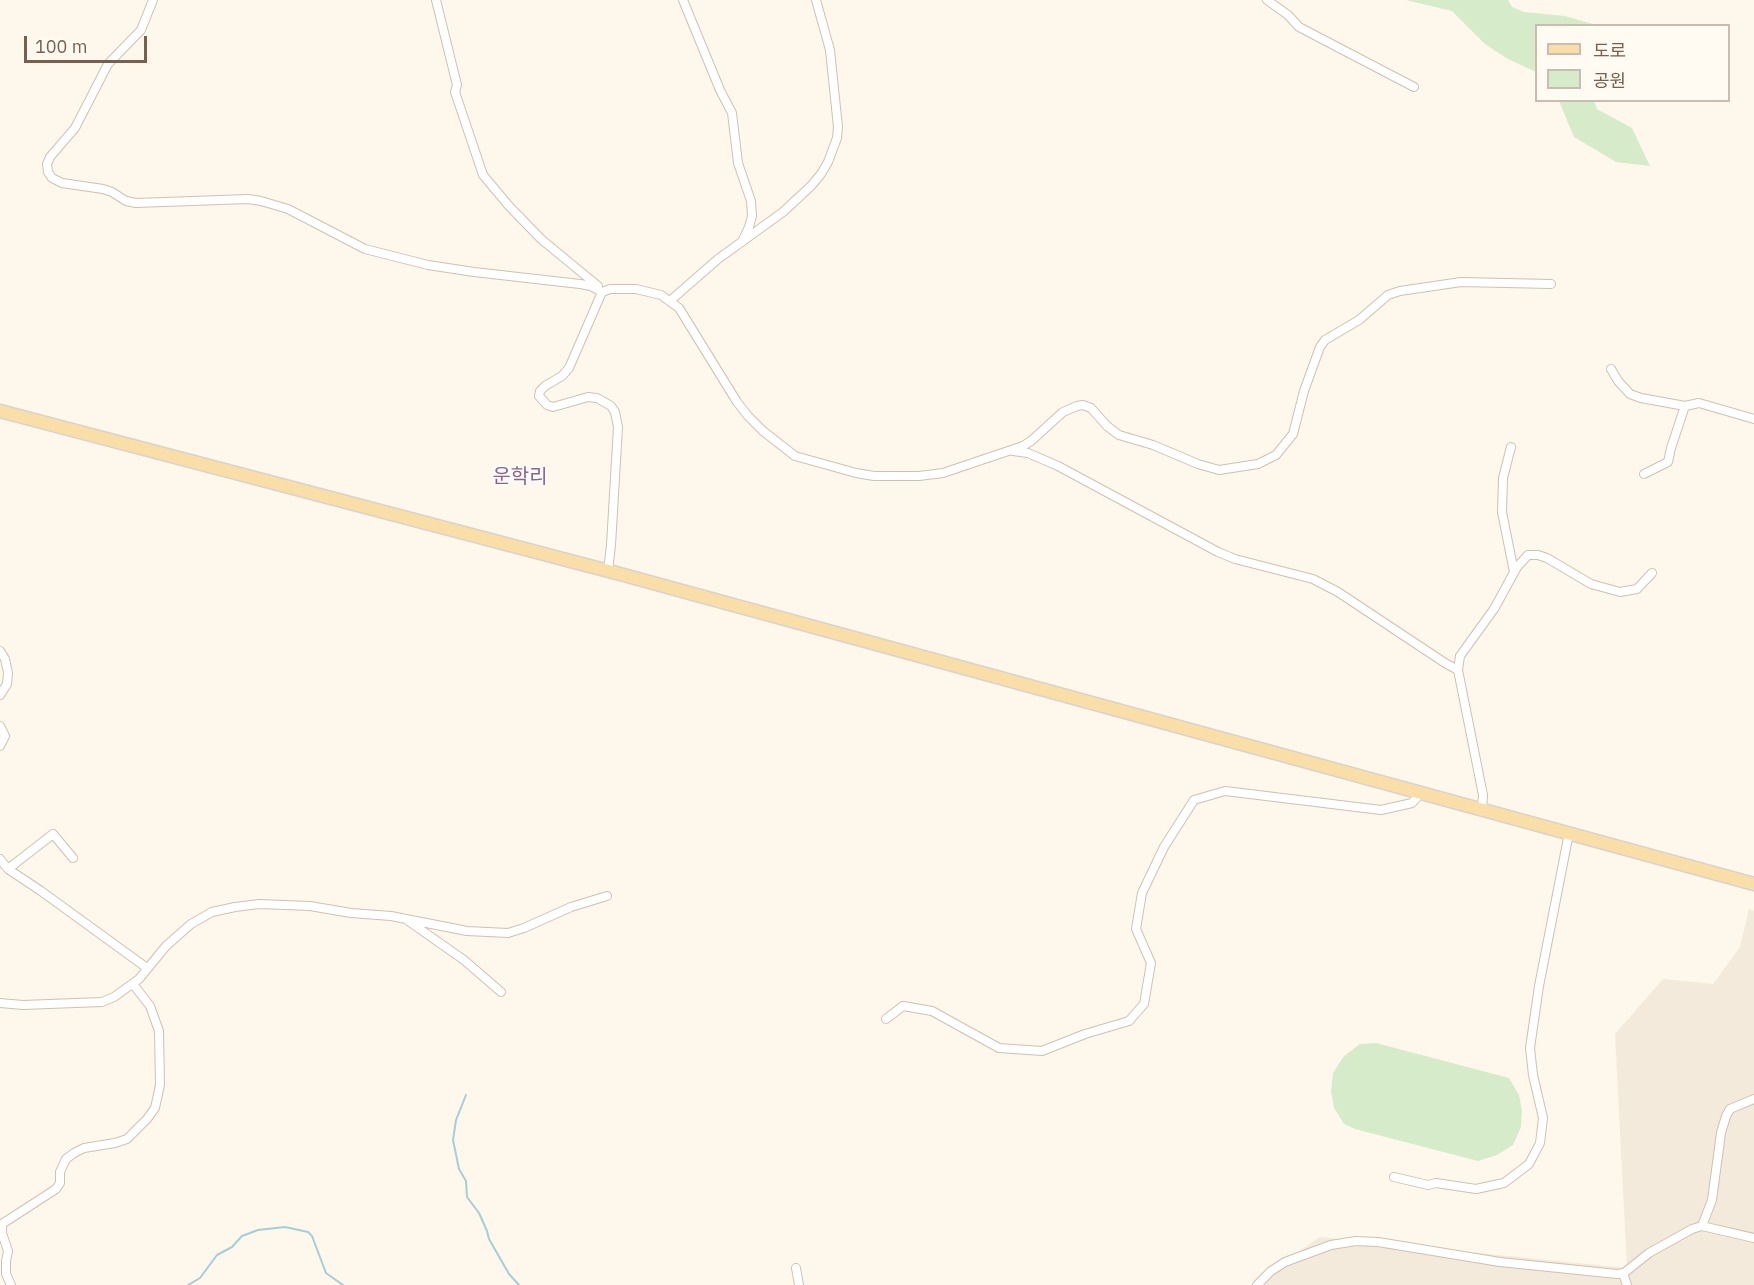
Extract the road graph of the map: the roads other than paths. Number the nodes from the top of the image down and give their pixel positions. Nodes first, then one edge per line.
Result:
1 (153, 0) edge
2 (436, 0) edge
3 (683, 0) edge
4 (816, 0) edge
5 (1267, 0) edge
6 (1414, 87) dead end
7 (742, 242) junction
8 (1551, 284) dead end
9 (602, 292) junction
10 (670, 300) junction
11 (1611, 369) dead end
12 (1685, 406) junction
13 (0, 411) edge
14 (1754, 419) edge
15 (1511, 447) dead end
16 (1011, 450) junction
17 (1644, 474) dead end
18 (608, 571) junction
19 (1514, 573) junction
20 (1652, 573) dead end
21 (0, 651) edge
22 (1458, 670) junction
23 (0, 695) edge
24 (0, 726) edge
25 (0, 746) edge
26 (1420, 793) junction
27 (1482, 810) junction
28 (1569, 834) junction
29 (74, 858) dead end
30 (0, 859) edge
31 (8, 869) junction
32 (1754, 884) edge
33 (607, 896) dead end
34 (406, 919) junction
35 (147, 968) junction
36 (133, 984) junction
37 (501, 992) dead end
38 (0, 1003) edge
39 (886, 1019) dead end
40 (1754, 1099) edge
41 (1394, 1177) dead end
42 (1701, 1226) junction
43 (1754, 1238) edge
44 (796, 1268) dead end
45 (1623, 1273) junction
46 (11, 1285) edge
47 (799, 1285) edge
48 (1257, 1285) edge
49 (1627, 1285) edge

1 - 9 street
2 - 9 street
3 - 7 street
4 - 7 street
5 - 6 street
7 - 10 street
8 - 16 street
9 - 10 street
9 - 18 street
10 - 16 street
11 - 12 street
12 - 14 street
12 - 17 street
13 - 18 main road
15 - 19 street
16 - 22 street
18 - 26 main road
19 - 20 street
19 - 22 street
21 - 23 street
22 - 27 street
24 - 25 street
26 - 27 main road
26 - 39 street
27 - 28 main road
28 - 32 main road
28 - 41 street
29 - 31 street
30 - 31 street
31 - 35 street
33 - 34 street
34 - 35 street
34 - 37 street
35 - 36 street
36 - 38 street
36 - 46 street
40 - 42 street
42 - 43 street
42 - 45 street
44 - 47 street
45 - 48 street
45 - 49 street

